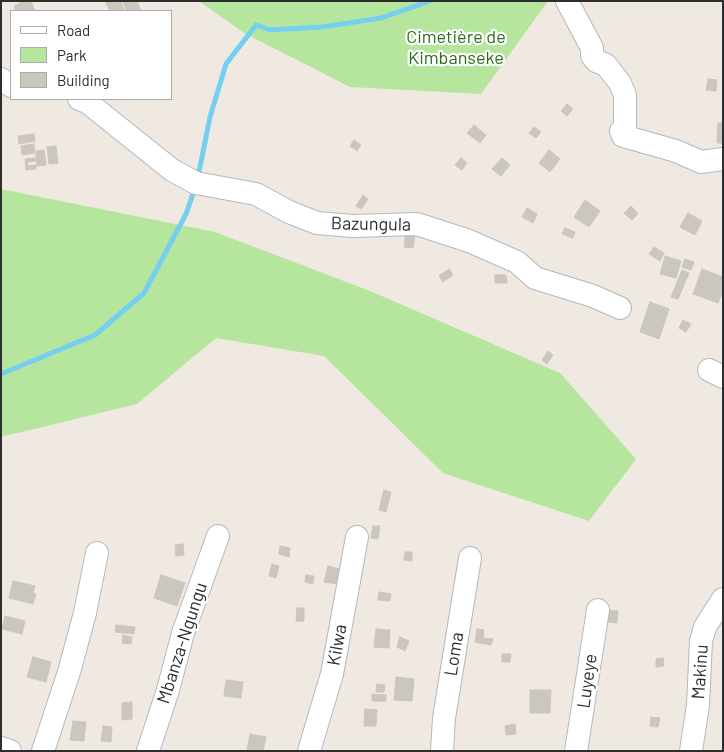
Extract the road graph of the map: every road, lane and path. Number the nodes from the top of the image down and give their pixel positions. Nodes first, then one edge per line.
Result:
1 (567, 1) edge
2 (82, 100) edge
3 (723, 159) edge
4 (620, 308) dead end
5 (218, 536) dead end
6 (357, 537) dead end
7 (97, 553) dead end
8 (470, 558) dead end
9 (723, 599) edge
10 (598, 610) dead end
11 (1, 748) edge
12 (10, 751) edge
13 (43, 751) edge
14 (148, 751) edge
15 (309, 751) edge
16 (442, 751) edge
17 (576, 751) edge
18 (691, 751) edge

1 - 3 street
2 - 4 street, Bazungula
5 - 14 street, Mbanza-Ngungu
6 - 15 street, Kilwa
7 - 13 street
8 - 16 street, Loma
9 - 18 street, Makinu
10 - 17 street, Luyeye
11 - 12 street

